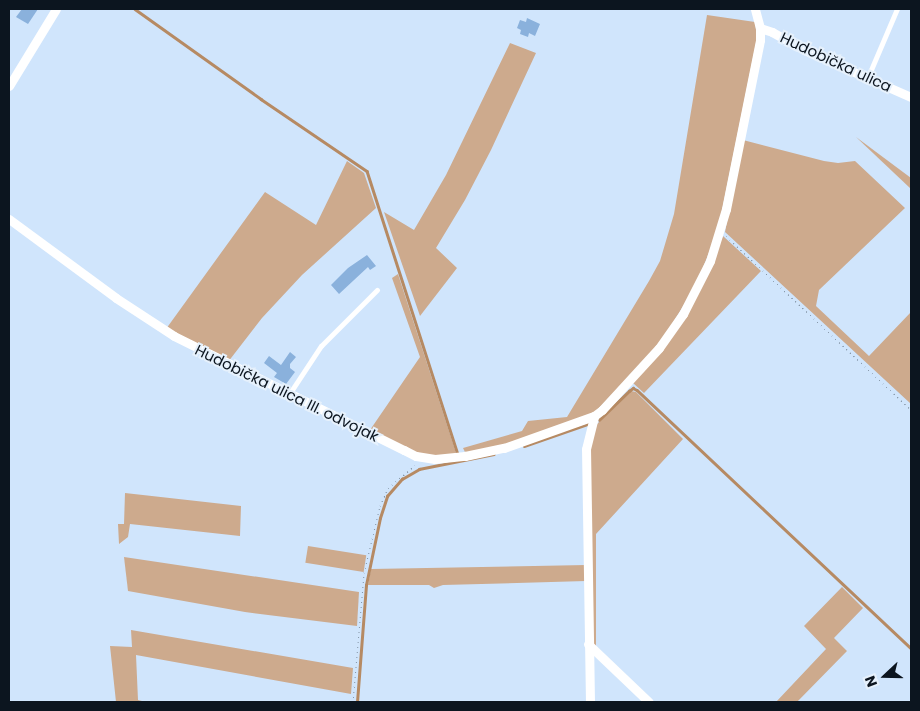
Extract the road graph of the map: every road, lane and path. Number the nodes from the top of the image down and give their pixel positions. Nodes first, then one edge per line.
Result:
1 (56, 9) edge
2 (755, 9) edge
3 (897, 9) edge
4 (760, 28) junction
5 (868, 77) junction
6 (9, 86) edge
7 (911, 96) edge
8 (9, 219) edge
9 (720, 230) junction
10 (377, 290) dead end
11 (289, 394) junction
12 (911, 410) edge
13 (594, 416) junction
14 (426, 458) junction
15 (588, 644) junction
16 (353, 702) edge
17 (590, 702) edge
18 (649, 702) edge

1 - 6 street
2 - 4 street
3 - 5 lane
4 - 5 street, Hudobička ulica
4 - 9 street
5 - 7 street, Hudobička ulica
8 - 11 street, Hudobička ulica III. odvojak
9 - 12 path
9 - 13 street
10 - 11 lane
11 - 14 street, Hudobička ulica III. odvojak
13 - 14 street, Hudobička ulica III. odvojak
13 - 15 street
14 - 16 path
15 - 17 street
15 - 18 street

